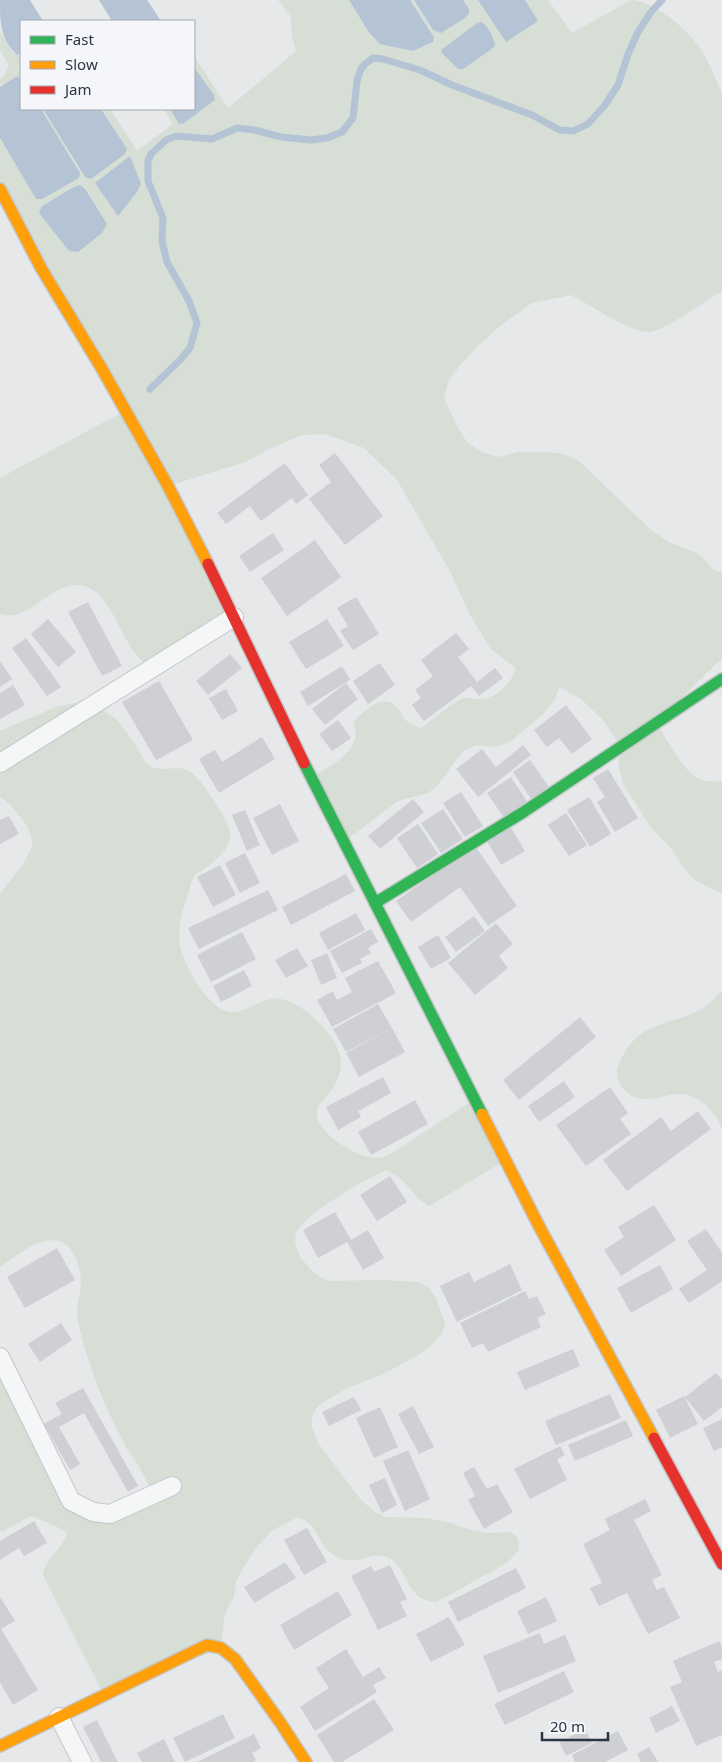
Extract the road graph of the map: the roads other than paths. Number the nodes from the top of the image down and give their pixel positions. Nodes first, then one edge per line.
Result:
1 (0, 189) edge
2 (234, 617) junction
3 (722, 679) edge
4 (0, 763) edge
5 (375, 902) junction
6 (0, 1357) edge
7 (172, 1486) dead end
8 (722, 1564) edge
9 (59, 1717) junction
10 (0, 1746) edge
11 (82, 1762) edge
12 (306, 1762) edge

1 - 2 street
2 - 4 street
2 - 5 street
3 - 5 street
5 - 8 street
6 - 7 street
9 - 10 street
9 - 11 street
9 - 12 street

